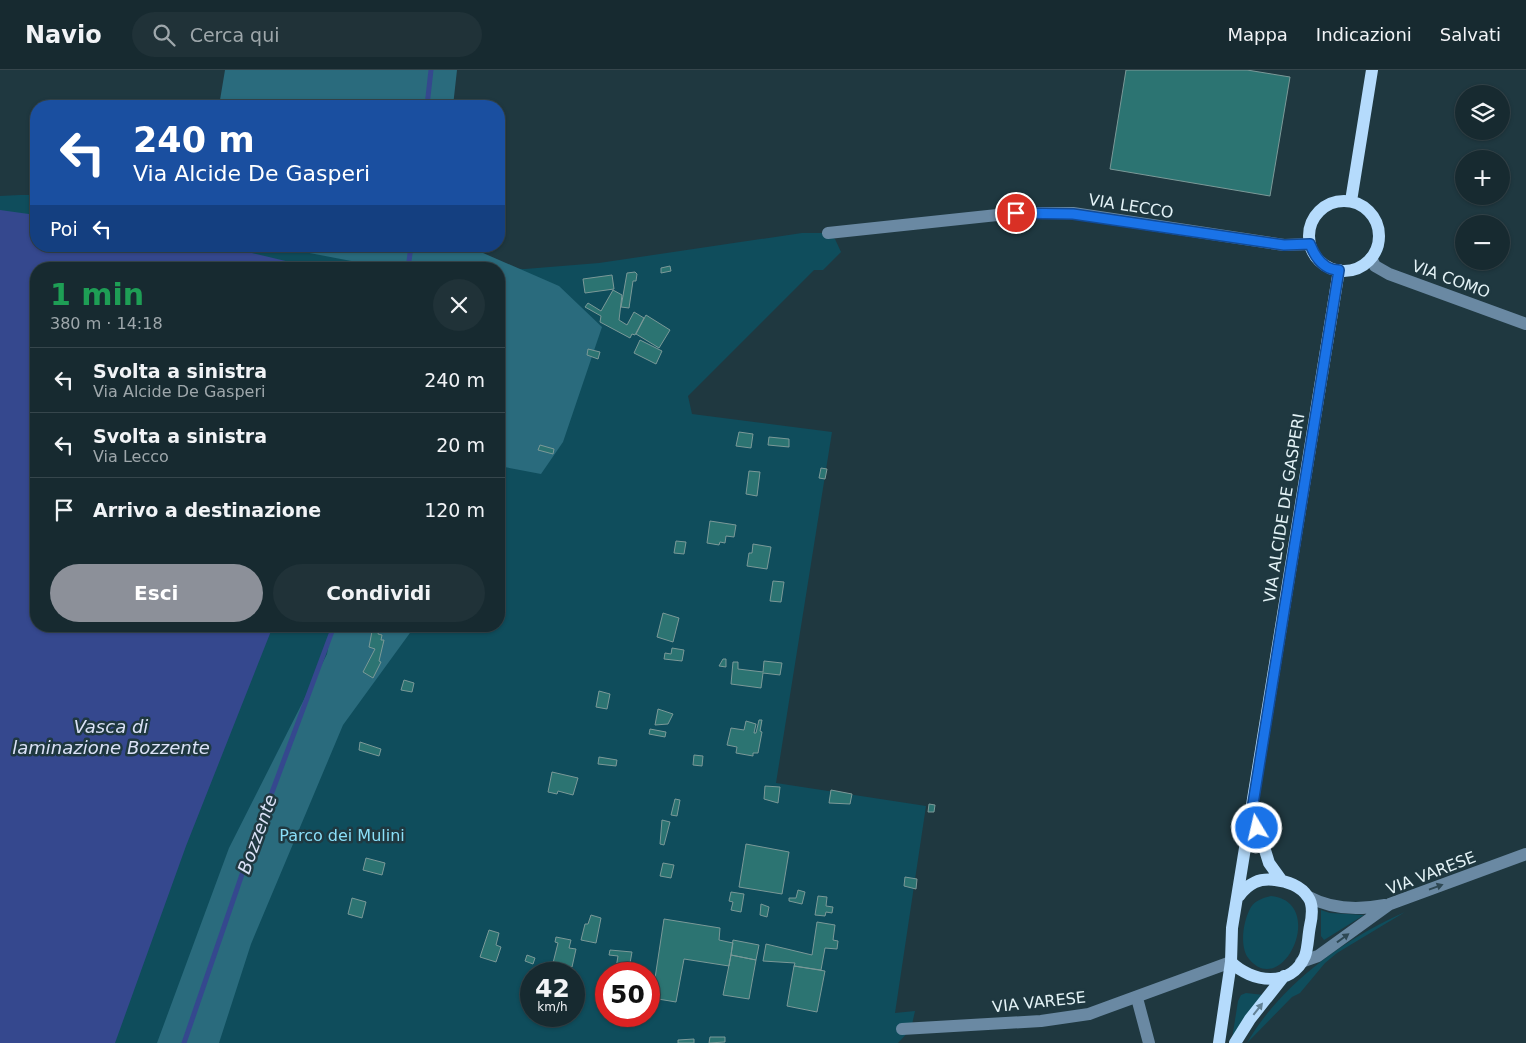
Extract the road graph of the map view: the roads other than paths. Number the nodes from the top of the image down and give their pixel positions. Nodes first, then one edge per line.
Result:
1 (1372, 70) edge
2 (1351, 201) junction
3 (828, 233) dead end
4 (1310, 244) junction
5 (1370, 258) junction
6 (1339, 270) junction
7 (1526, 324) edge
8 (1252, 810) junction
9 (1526, 854) edge
10 (1282, 881) junction
11 (1309, 897) junction
12 (1238, 898) junction
13 (1390, 904) junction
14 (1231, 962) junction
15 (1302, 962) junction
16 (1284, 976) junction
17 (1137, 998) junction
18 (902, 1029) dead end
19 (1149, 1043) edge
20 (1219, 1043) edge
21 (1235, 1043) edge

1 - 2 main road
2 - 4 main road
2 - 5 main road
3 - 4 street, VIA LECCO
4 - 6 main road
5 - 6 main road
5 - 7 street, VIA COMO
6 - 8 main road, VIA ALCIDE DE GASPERI
8 - 10 main road, VIA ALCIDE DE GASPERI
8 - 12 main road, VIA ALCIDE DE GASPERI
13 -> 9 street, VIA VARESE
10 - 11 main road
10 - 12 main road
11 - 13 street
11 - 15 main road
12 - 14 main road
15 -> 13 street, VIA VARESE
14 - 16 main road
14 - 17 street, VIA VARESE
14 - 20 main road
15 - 16 main road
21 -> 16 main road
17 - 18 street, VIA VARESE
17 - 19 street

